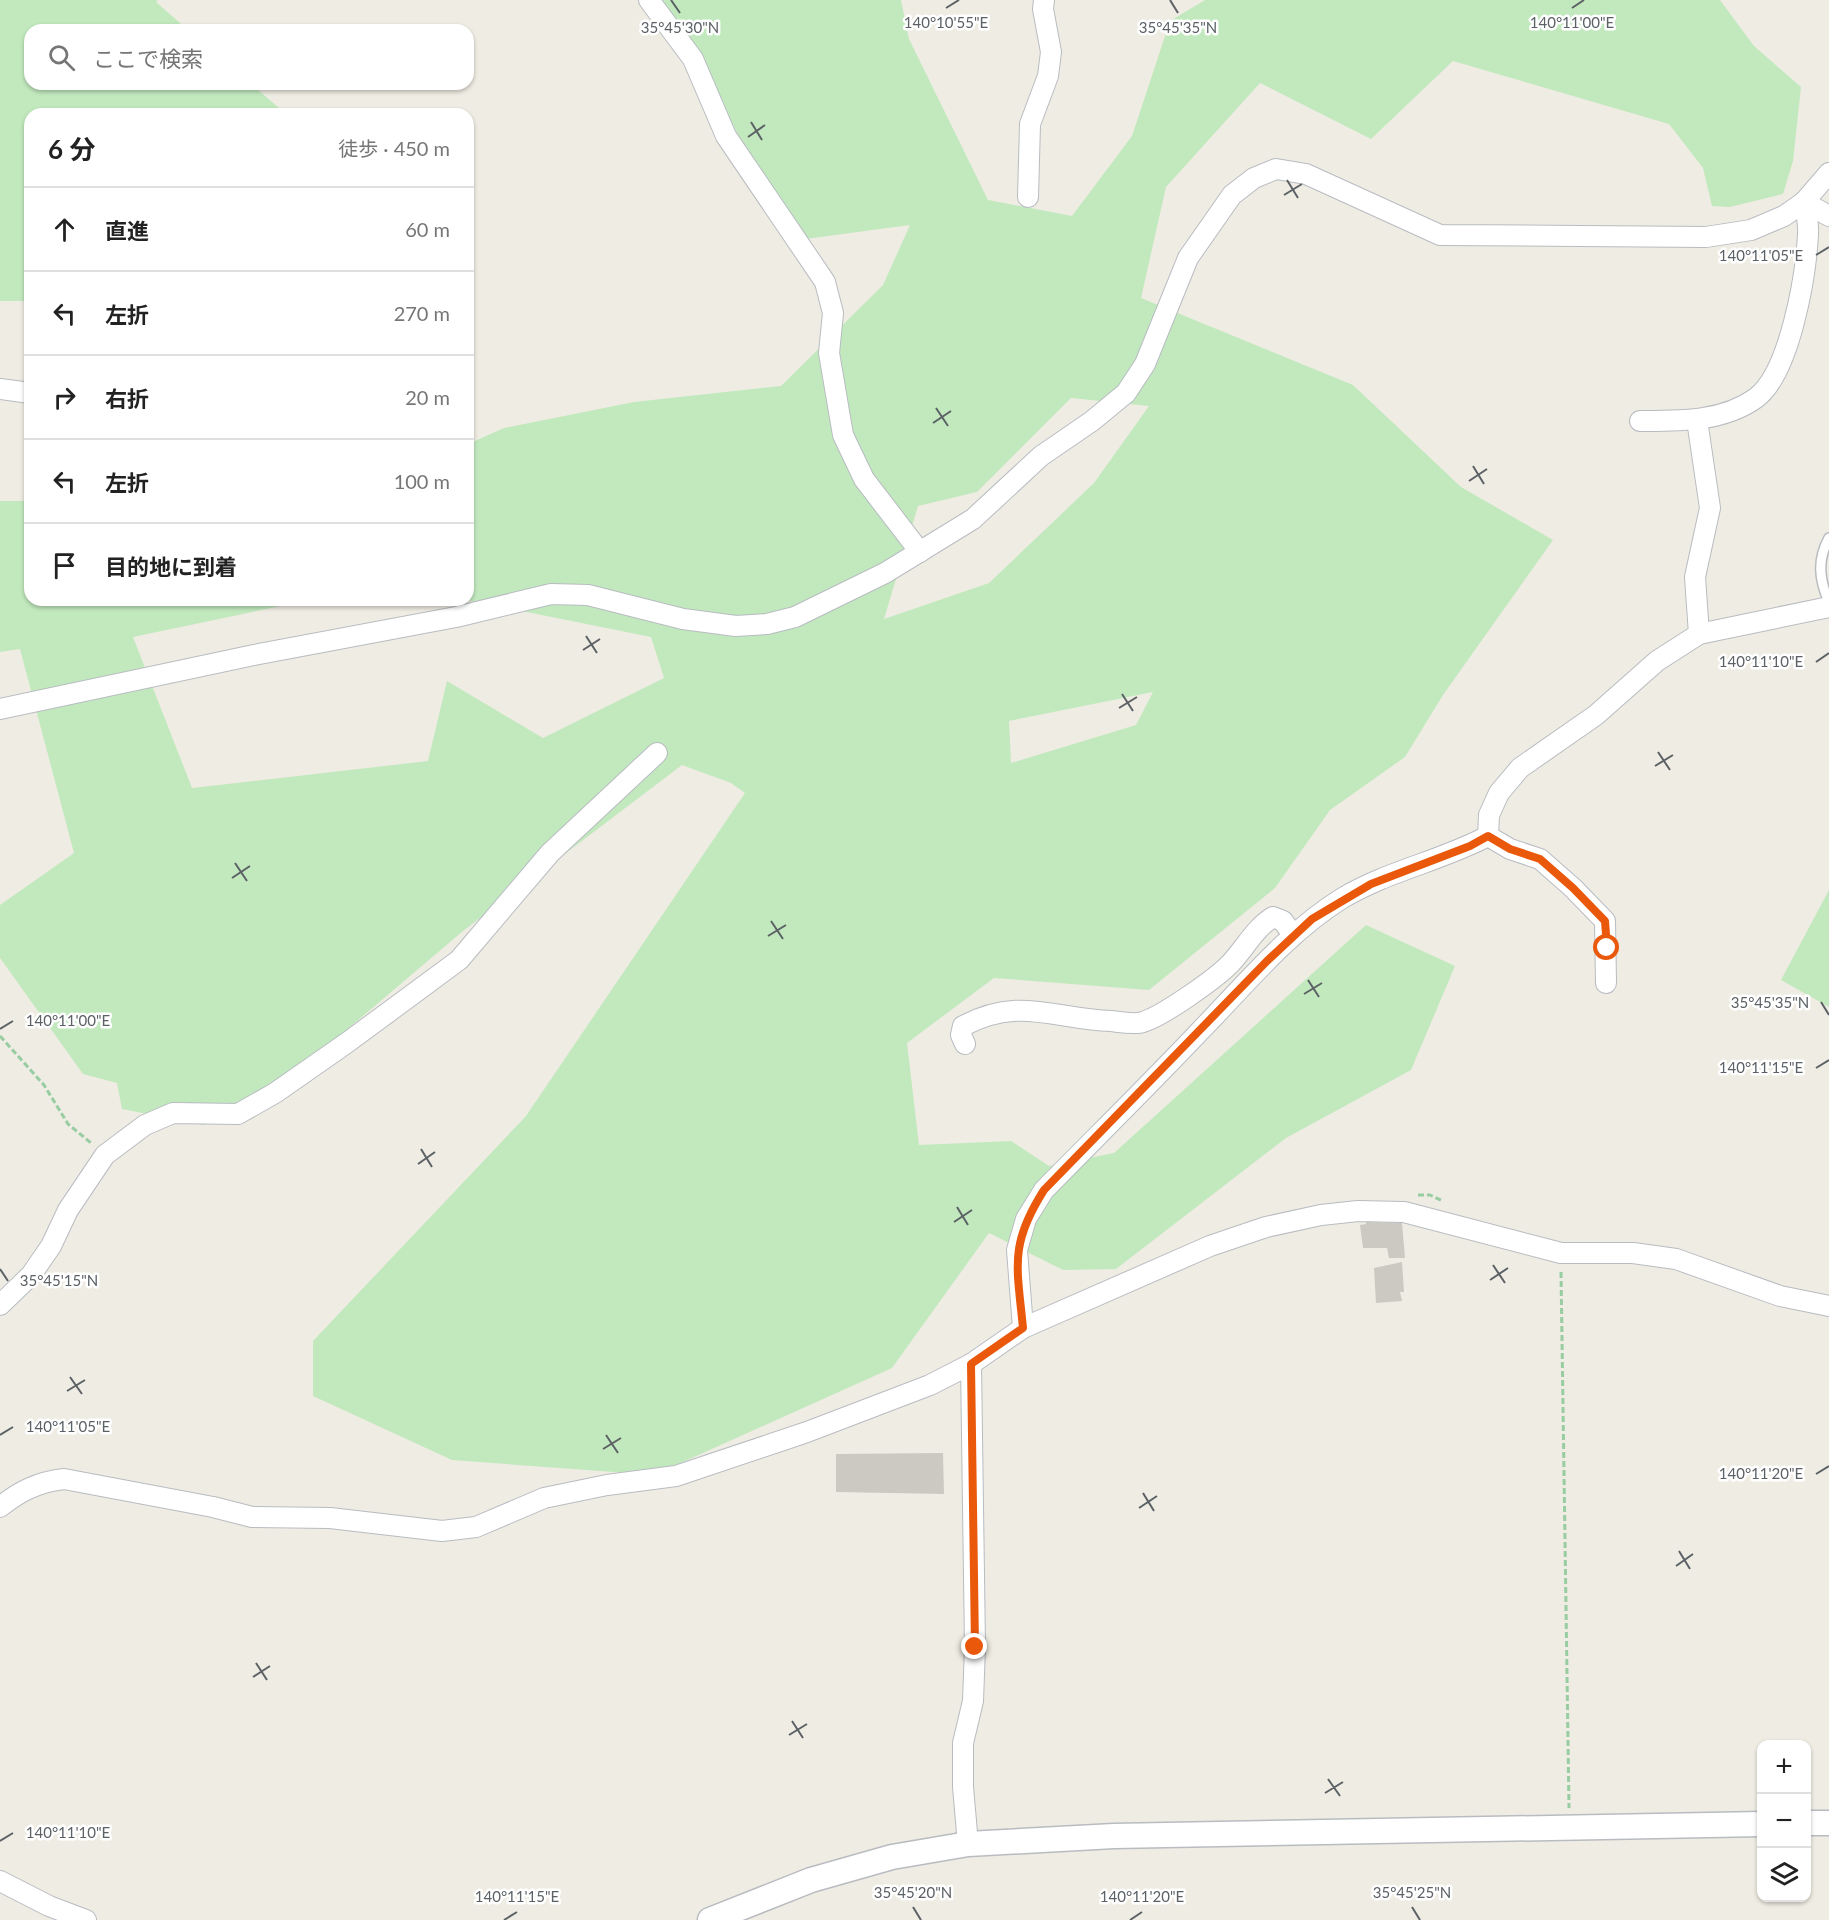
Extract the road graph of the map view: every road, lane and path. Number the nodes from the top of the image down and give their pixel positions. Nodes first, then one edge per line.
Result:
1 (649, 0) edge
2 (1044, 0) edge
3 (1829, 173) edge
4 (1028, 197) dead end
5 (1804, 202) junction
6 (1829, 216) edge
7 (0, 389) edge
8 (24, 392) edge
9 (1697, 420) junction
10 (1640, 421) dead end
11 (1829, 538) edge
12 (920, 552) junction
13 (1829, 602) edge
14 (1829, 608) edge
15 (1699, 634) junction
16 (0, 709) edge
17 (657, 753) dead end
18 (1488, 836) junction
19 (1293, 935) junction
20 (1606, 983) dead end
21 (0, 1036) edge
22 (965, 1044) dead end
23 (105, 1155) junction
24 (1561, 1253) junction
25 (0, 1305) edge
26 (1829, 1306) edge
27 (1023, 1328) junction
28 (971, 1364) junction
29 (0, 1507) edge
30 (1811, 1823) edge
31 (1829, 1823) edge
32 (1757, 1824) edge
33 (1569, 1828) junction
34 (968, 1844) junction
35 (0, 1881) edge
36 (86, 1920) edge
37 (710, 1920) edge

1 - 12 street
2 - 4 street
3 - 5 street
5 - 6 street
5 - 9 street
5 - 12 street
7 - 8 street
9 - 10 street
9 - 15 street
11 - 13 lane
12 - 16 street
14 - 15 street
15 - 18 street
17 - 23 street
18 - 19 street
18 - 20 street
19 - 22 street
19 - 27 street
21 - 23 path
23 - 25 street
24 - 26 street
24 - 27 street
24 - 33 path
27 - 28 street
28 - 29 street
28 - 34 street
30 - 31 street
32 - 33 street
33 - 34 street
34 - 37 street
35 - 36 street

